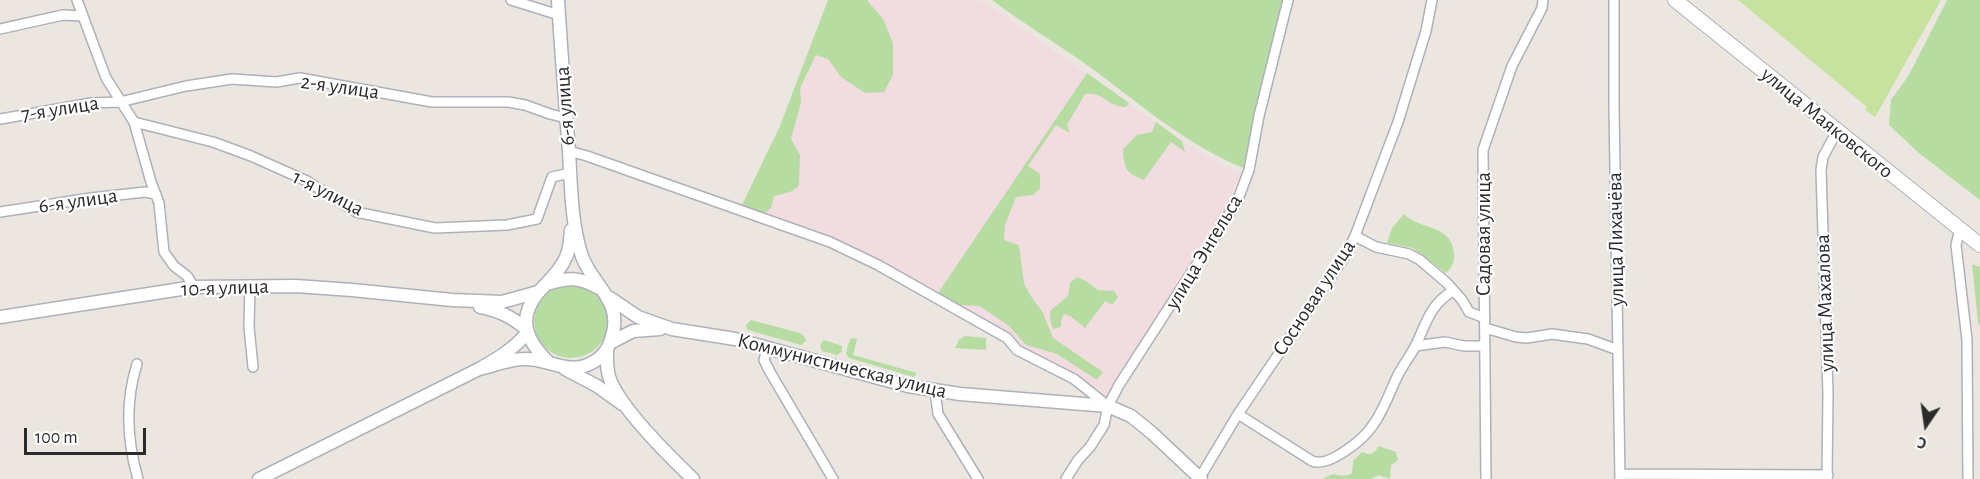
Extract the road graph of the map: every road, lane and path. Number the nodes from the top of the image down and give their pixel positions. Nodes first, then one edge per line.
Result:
1 (77, 0) edge
2 (511, 0) edge
3 (558, 0) edge
4 (1288, 0) edge
5 (1432, 0) edge
6 (1543, 0) edge
7 (1605, 0) edge
8 (1675, 0) edge
9 (1614, 2) edge
10 (559, 15) junction
11 (82, 16) junction
12 (0, 28) edge
13 (120, 102) junction
14 (566, 118) junction
15 (0, 119) edge
16 (134, 122) junction
17 (1837, 131) junction
18 (569, 151) junction
19 (570, 173) junction
20 (156, 194) junction
21 (0, 212) edge
22 (573, 212) junction
23 (1960, 229) junction
24 (1355, 236) junction
25 (1980, 244) edge
26 (250, 285) junction
27 (194, 287) junction
28 (543, 288) junction
29 (600, 289) junction
30 (1454, 291) junction
31 (610, 298) junction
32 (452, 300) junction
33 (0, 317) edge
34 (1485, 323) junction
35 (672, 329) junction
36 (526, 331) junction
37 (609, 346) junction
38 (1415, 346) junction
39 (1485, 346) junction
40 (767, 348) junction
41 (1618, 350) junction
42 (549, 363) junction
43 (137, 364) dead end
44 (562, 367) junction
45 (253, 368) dead end
46 (479, 369) junction
47 (935, 391) junction
48 (1108, 406) junction
49 (627, 408) junction
50 (1238, 414) junction
51 (1620, 477) edge
52 (1827, 477) edge
53 (138, 479) edge
54 (259, 479) edge
55 (693, 479) edge
56 (833, 479) edge
57 (978, 479) edge
58 (1066, 479) edge
59 (1200, 479) edge
60 (1486, 479) edge
61 (1968, 479) edge

1 - 11 street
2 - 10 street
3 - 10 street, 6-я улица
4 - 48 street, улица Энгельса
5 - 24 street, Сосновая улица
6 - 34 street, Садовая улица
7 - 9 street
8 - 17 main road, улица Маяковского
9 - 41 street, улица Лихачёва
10 - 14 street, 6-я улица
11 - 12 street
11 - 13 street
13 - 14 street, 2-я улица
13 - 15 street, 7-я улица
13 - 16 street
14 - 18 street, 6-я улица
16 - 19 street, 1-я улица
16 - 20 street
17 - 23 main road, улица Маяковского
17 - 52 street, улица Махалова
18 - 19 street, 6-я улица
18 - 48 street
19 - 22 street, 6-я улица
20 - 21 street, 6-я улица
20 - 27 street
22 - 28 street
22 - 29 street
23 - 25 main road, улица Маяковского
23 - 61 street
24 - 30 street
24 - 50 street, Сосновая улица
26 - 27 street, 10-я улица
26 - 32 street, 10-я улица
26 - 45 street
27 - 33 street, 10-я улица
28 - 29 street
28 - 32 street, 10-я улица
28 - 36 street
29 - 31 street
30 - 34 street
30 - 38 street
31 - 35 street, Коммунистическая улица
31 - 37 street
32 - 36 street, 10-я улица
34 - 39 street, Садовая улица
34 - 41 street
35 - 37 street, Коммунистическая улица
35 - 40 street, Коммунистическая улица
36 - 42 street
36 - 46 street
37 - 44 street
37 - 49 street
38 - 39 street
38 - 50 street
39 - 60 street, Садовая улица
40 - 47 street, Коммунистическая улица
40 - 56 street
41 - 51 street, улица Лихачёва
42 - 44 street
42 - 46 street
43 - 53 street
44 - 49 street
46 - 54 street
47 - 48 street, Коммунистическая улица
47 - 57 street
48 - 58 street, улица Энгельса
48 - 59 street, Коммунистическая улица
49 - 55 street
50 - 59 street, Сосновая улица
51 - 52 street

